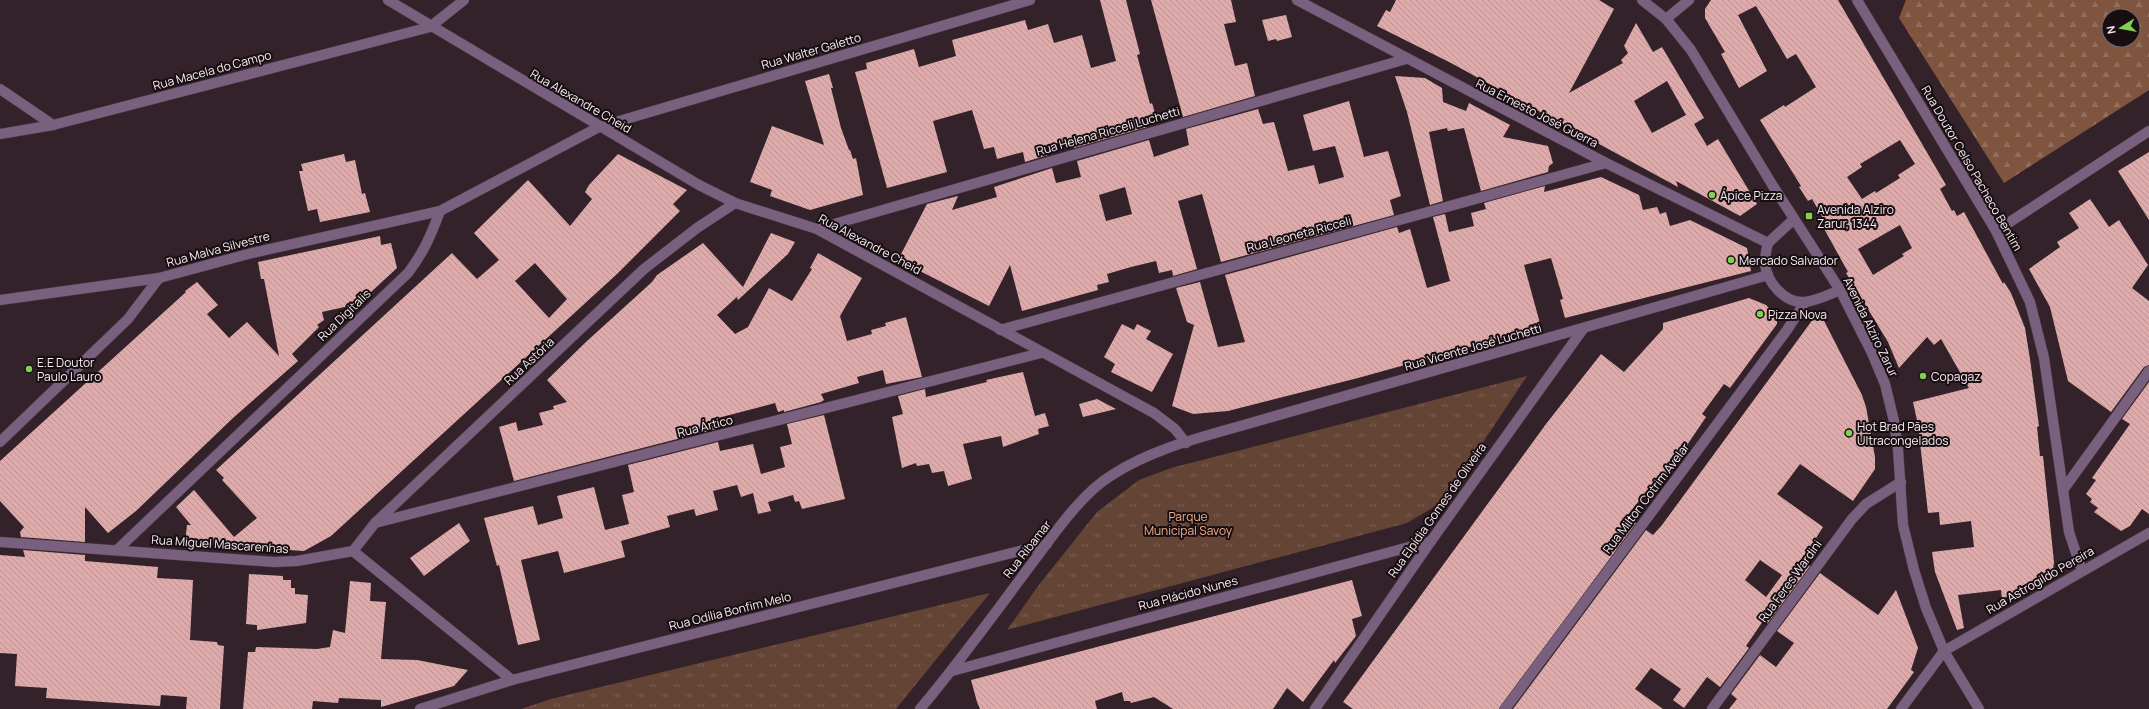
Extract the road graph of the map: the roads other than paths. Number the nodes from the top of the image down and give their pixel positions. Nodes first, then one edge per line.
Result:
1 (388, 0) edge
2 (464, 0) edge
3 (1030, 0) edge
4 (1297, 0) edge
5 (1642, 0) edge
6 (1689, 0) edge
7 (1858, 0) edge
8 (1666, 19) junction
9 (430, 27) junction
10 (1406, 59) junction
11 (0, 89) edge
12 (53, 125) junction
13 (599, 127) junction
14 (2149, 131) edge
15 (0, 134) edge
16 (1606, 163) junction
17 (735, 203) junction
18 (440, 211) junction
19 (1794, 219) junction
20 (817, 229) junction
21 (1996, 231) junction
22 (1768, 243) junction
23 (1768, 276) junction
24 (159, 278) junction
25 (1840, 290) junction
26 (0, 300) edge
27 (1805, 302) junction
28 (1583, 329) junction
29 (1000, 330) junction
30 (1041, 353) junction
31 (2149, 371) edge
32 (0, 442) edge
33 (1186, 443) junction
34 (1901, 482) junction
35 (2063, 490) junction
36 (375, 524) junction
37 (2149, 533) edge
38 (1431, 541) junction
39 (0, 542) edge
40 (1047, 544) junction
41 (117, 550) junction
42 (353, 552) junction
43 (2082, 571) junction
44 (1944, 651) junction
45 (952, 671) junction
46 (512, 680) junction
47 (420, 709) edge
48 (920, 709) edge
49 (1315, 709) edge
50 (1506, 709) edge
51 (1712, 709) edge
52 (1901, 709) edge
53 (1979, 709) edge

1 - 9 street, Rua Alexandre Cheid
2 - 9 street
3 - 13 street, Rua Walter Galetto
4 - 10 street, Rua Ernesto José Guerra
5 - 8 street, Avenida Alziro Zarur
6 - 8 street
7 - 21 street, Rua Doutor Celso Pacheco Bentim
8 - 19 street, Avenida Alziro Zarur
9 - 12 street, Rua Macela do Campo
9 - 13 street, Rua Alexandre Cheid
10 - 16 street, Rua Ernesto José Guerra
10 - 20 street, Rua Helena Ricceli Luchetti
11 - 12 street
12 - 15 street, Rua Macela do Campo
13 - 17 street, Rua Alexandre Cheid
13 - 18 street
14 - 21 street
16 - 22 street, Rua Ernesto José Guerra
16 - 29 street, Rua Leoneta Ricceli
17 - 20 street, Rua Alexandre Cheid
17 - 36 street, Rua Astória
18 - 24 street, Rua Malva Silvestre
18 - 41 street, Rua Digitalis
19 - 22 street
19 - 25 street, Avenida Alziro Zarur
20 - 29 street, Rua Alexandre Cheid
21 - 35 street, Rua Doutor Celso Pacheco Bentim
22 - 23 street
23 - 27 street
23 - 28 street, Rua Vicente José Luchetti
24 - 26 street, Rua Malva Silvestre
24 - 32 street
25 - 27 street
25 - 34 street, Avenida Alziro Zarur
27 - 50 street, Rua Milton Cotrim Avelar
28 - 33 street, Rua Vicente José Luchetti
28 - 38 street, Rua Elpídia Gomes de Oliveira
29 - 30 street, Rua Alexandre Cheid
30 - 33 street, Rua Alexandre Cheid
30 - 36 street, Rua Ártico
31 - 35 street
33 - 40 street, Rua Ribamar
34 - 44 street, Avenida Alziro Zarur
34 - 51 street, Rua Feres Wardini
35 - 43 street, Rua Doutor Celso Pacheco Bentim
36 - 42 street, Rua Astória
37 - 43 street, Rua Astrogildo Pereira
38 - 45 street, Rua Plácido Nunes
38 - 49 street, Rua Elpídia Gomes de Oliveira
39 - 41 street, Rua Miguel Mascarenhas
40 - 45 street, Rua Ribamar
40 - 46 street, Rua Odília Bonfim Melo
41 - 42 street, Rua Miguel Mascarenhas
42 - 46 street
43 - 44 street, Rua Astrogildo Pereira
44 - 52 street
44 - 53 street, Avenida Alziro Zarur
45 - 48 street, Rua Ribamar
46 - 47 street, Rua Odília Bonfim Melo

